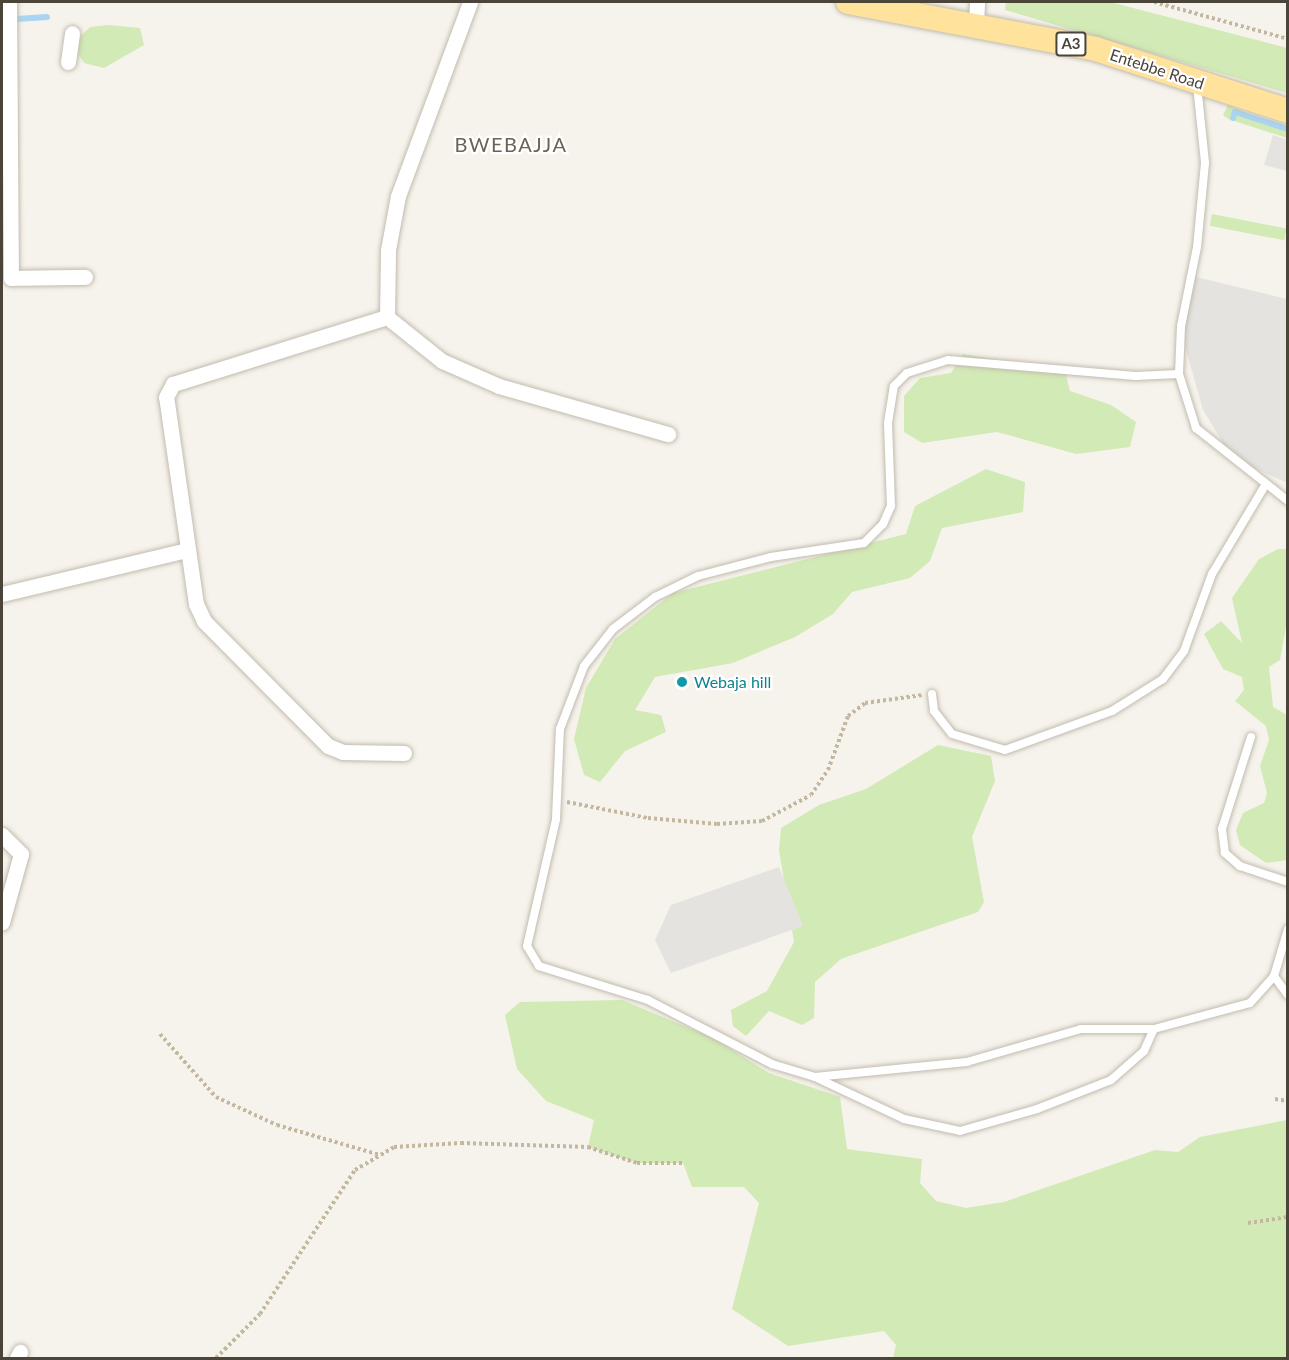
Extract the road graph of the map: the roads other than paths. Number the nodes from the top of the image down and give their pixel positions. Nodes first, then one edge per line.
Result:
1 (9, 2) edge
2 (470, 2) edge
3 (848, 2) edge
4 (976, 12) edge
5 (72, 33) dead end
6 (68, 62) dead end
7 (1196, 81) junction
8 (1287, 111) edge
9 (85, 277) dead end
10 (6, 278) edge
11 (387, 316) junction
12 (1179, 374) junction
13 (668, 434) dead end
14 (1264, 487) junction
15 (1287, 501) edge
16 (187, 550) junction
17 (2, 594) edge
18 (932, 694) road end
19 (1251, 737) dead end
20 (404, 753) dead end
21 (2, 835) edge
22 (1287, 882) edge
23 (2, 922) edge
24 (1287, 929) edge
25 (1274, 976) junction
26 (1287, 995) edge
27 (1154, 1029) junction
28 (815, 1077) junction

1 - 10 street
2 - 11 street
3 - 4 main road, Entebbe Road / A3
4 - 7 main road, Entebbe Road / A3
5 - 6 street
7 - 8 main road, Entebbe Road / A3
7 - 12 lane
9 - 10 street
11 - 13 street
11 - 16 street
12 - 14 lane
12 - 28 lane
14 - 15 lane
14 - 18 lane
16 - 17 street
16 - 20 street
19 - 22 lane
21 - 23 street
24 - 25 lane
25 - 26 lane
25 - 27 lane
27 - 28 lane
27 - 28 lane

